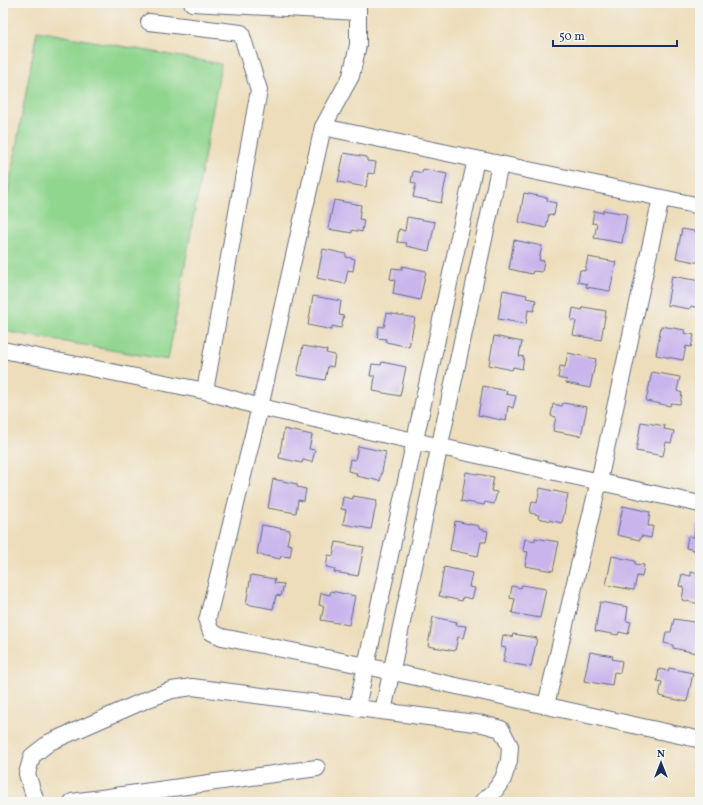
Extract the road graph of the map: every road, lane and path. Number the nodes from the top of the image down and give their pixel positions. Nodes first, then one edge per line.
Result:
1 (192, 3) edge
2 (358, 8) edge
3 (149, 22) dead end
4 (323, 127) junction
5 (476, 159) junction
6 (500, 164) junction
7 (661, 198) junction
8 (700, 206) edge
9 (3, 350) edge
10 (205, 391) junction
11 (260, 407) junction
12 (415, 441) junction
13 (440, 446) junction
14 (599, 482) junction
15 (700, 504) edge
16 (366, 666) junction
17 (391, 672) junction
18 (546, 705) junction
19 (357, 707) junction
20 (383, 711) junction
21 (700, 738) edge
22 (317, 768) dead end
23 (36, 802) edge
24 (72, 802) edge
25 (482, 802) edge

1 - 2 street
2 - 4 street
3 - 10 street
4 - 5 street
4 - 11 street
5 - 6 street
5 - 12 street
6 - 7 street
6 - 13 street
7 - 8 street
7 - 14 street
9 - 10 street
10 - 11 street
11 - 12 street
11 - 16 street
12 - 13 street
12 - 16 street
13 - 14 street
13 - 17 street
14 - 15 street
14 - 18 street
16 - 17 street
16 - 19 street
17 - 18 street
17 - 20 street
18 - 21 street
19 - 20 street
19 - 23 street
20 - 25 street
22 - 24 street

